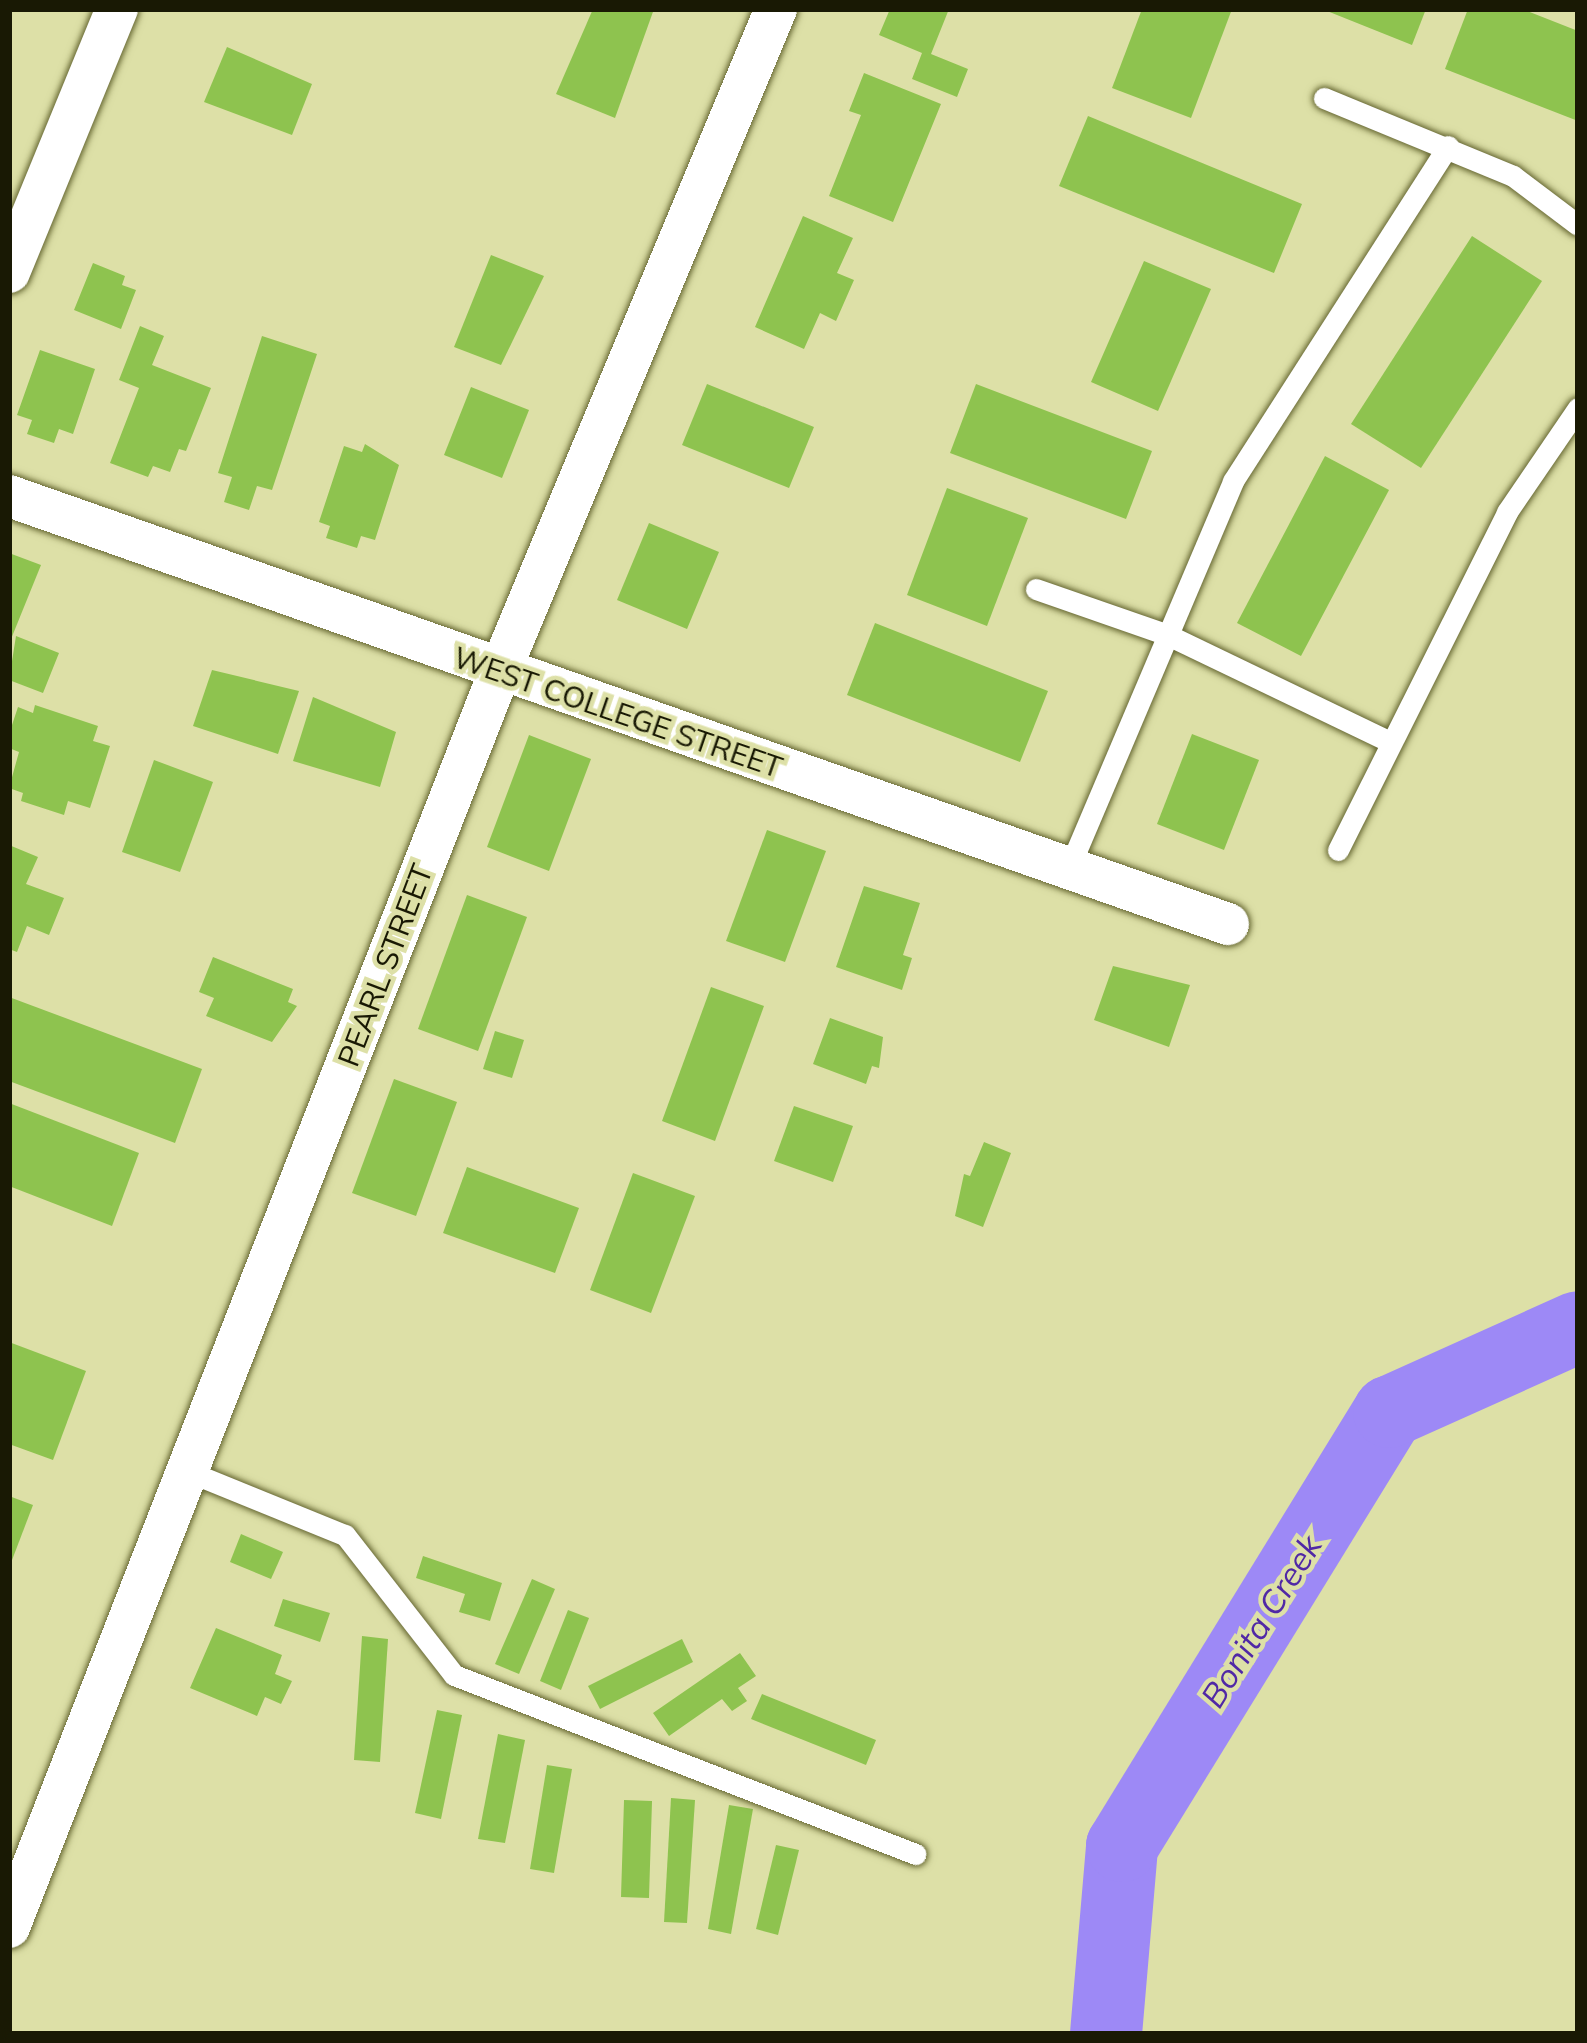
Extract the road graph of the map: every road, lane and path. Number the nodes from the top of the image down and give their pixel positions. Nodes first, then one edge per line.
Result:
1 (117, 9) edge
2 (776, 9) edge
3 (1324, 98) dead end
4 (1448, 146) junction
5 (1578, 224) edge
6 (9, 272) edge
7 (1578, 408) edge
8 (9, 496) edge
9 (1036, 589) dead end
10 (1168, 635) junction
11 (500, 671) junction
12 (1388, 741) junction
13 (1338, 850) dead end
14 (1070, 868) junction
15 (1228, 924) dead end
16 (187, 1472) junction
17 (916, 1854) dead end
18 (9, 1927) edge

1 - 6 street
2 - 11 street, PEARL STREET
3 - 4 lane
4 - 5 lane
4 - 10 lane
7 - 12 lane
8 - 11 street, WEST COLLEGE STREET
9 - 10 lane
10 - 12 lane
10 - 14 lane
11 - 14 street, WEST COLLEGE STREET
11 - 16 street, PEARL STREET
12 - 13 lane
14 - 15 street, WEST COLLEGE STREET
16 - 17 lane
16 - 18 street, PEARL STREET

